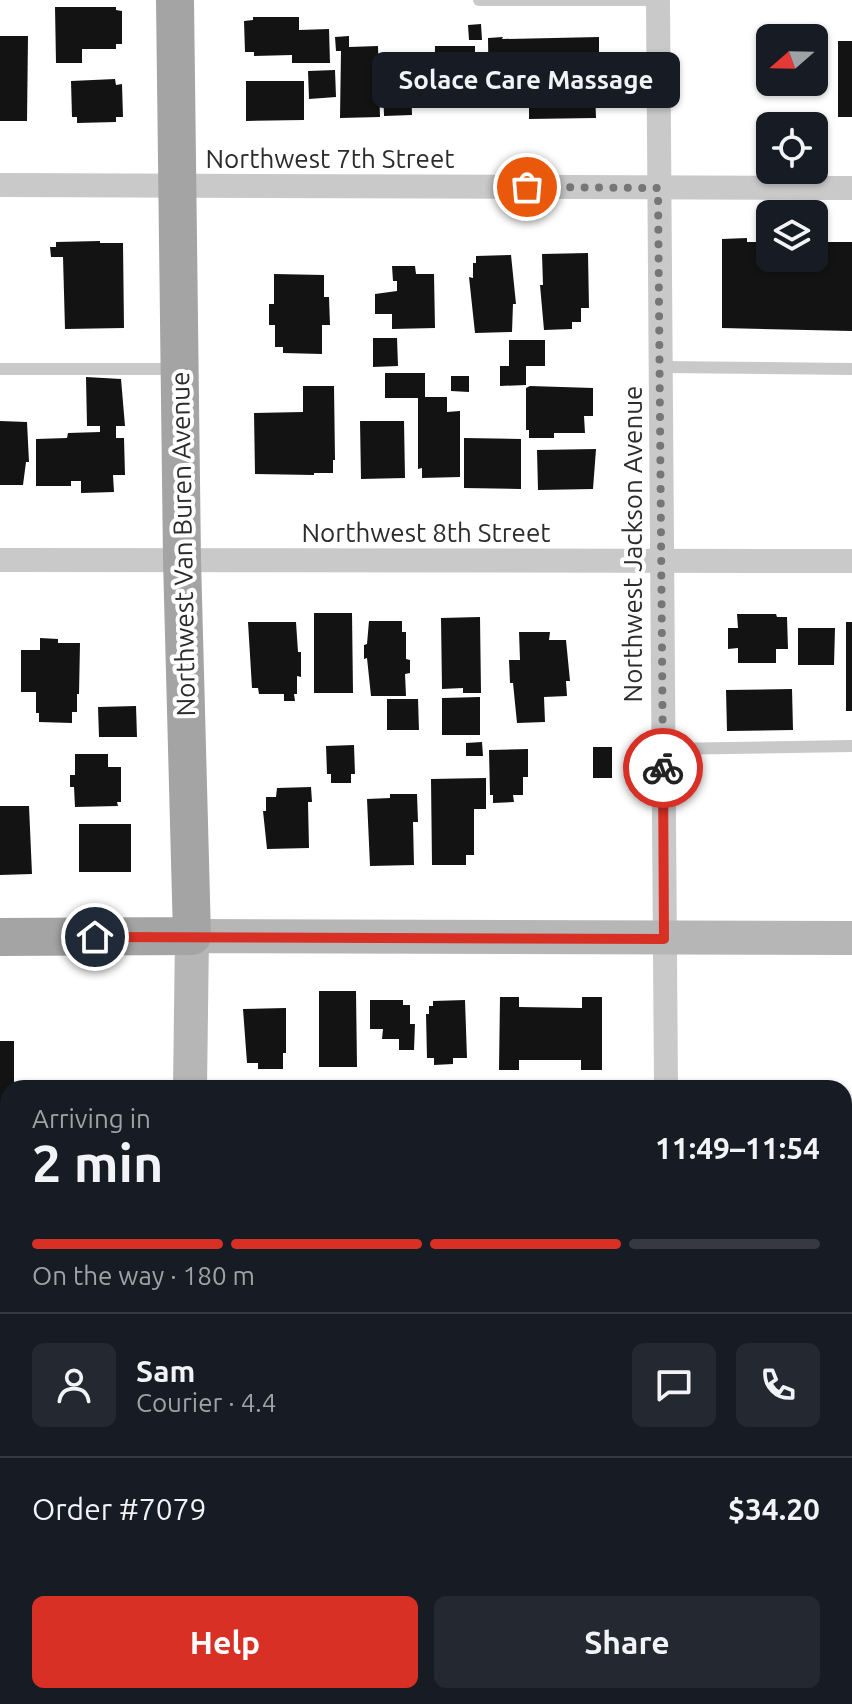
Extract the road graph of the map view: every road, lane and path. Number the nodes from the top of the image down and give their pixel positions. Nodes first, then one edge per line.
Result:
1 (175, 0) edge
2 (479, 0) edge
3 (658, 0) edge
4 (0, 185) edge
5 (178, 187) junction
6 (658, 188) junction
7 (852, 188) edge
8 (660, 367) junction
9 (0, 369) edge
10 (180, 369) junction
11 (852, 369) edge
12 (0, 560) edge
13 (182, 560) junction
14 (661, 561) junction
15 (852, 561) edge
16 (852, 746) edge
17 (663, 749) junction
18 (192, 936) junction
19 (0, 937) edge
20 (852, 938) edge
21 (664, 939) junction
22 (190, 1080) edge
23 (666, 1080) edge

1 - 5 main road, Northwest Van Buren Avenue
2 - 3 lane
3 - 6 street, Northwest Jackson Avenue
4 - 5 street, Northwest 7th Street
5 - 6 street, Northwest 7th Street
5 - 10 main road, Northwest Van Buren Avenue
6 - 7 street, Northwest 7th Street
6 - 8 street, Northwest Jackson Avenue
8 - 11 lane
8 - 14 street, Northwest Jackson Avenue
9 - 10 lane
10 - 13 main road, Northwest Van Buren Avenue
12 - 13 street, Northwest 8th Street
13 - 14 street, Northwest 8th Street
13 - 18 main road, Northwest Van Buren Avenue
14 - 15 street, Northwest 8th Street
14 - 17 street, Northwest Jackson Avenue
16 - 17 lane
17 - 21 street, Northwest Jackson Avenue
18 - 19 main road
18 - 21 main road
18 - 22 main road, Northwest Van Buren Avenue
20 - 21 main road
21 - 23 street, Northwest Jackson Avenue

